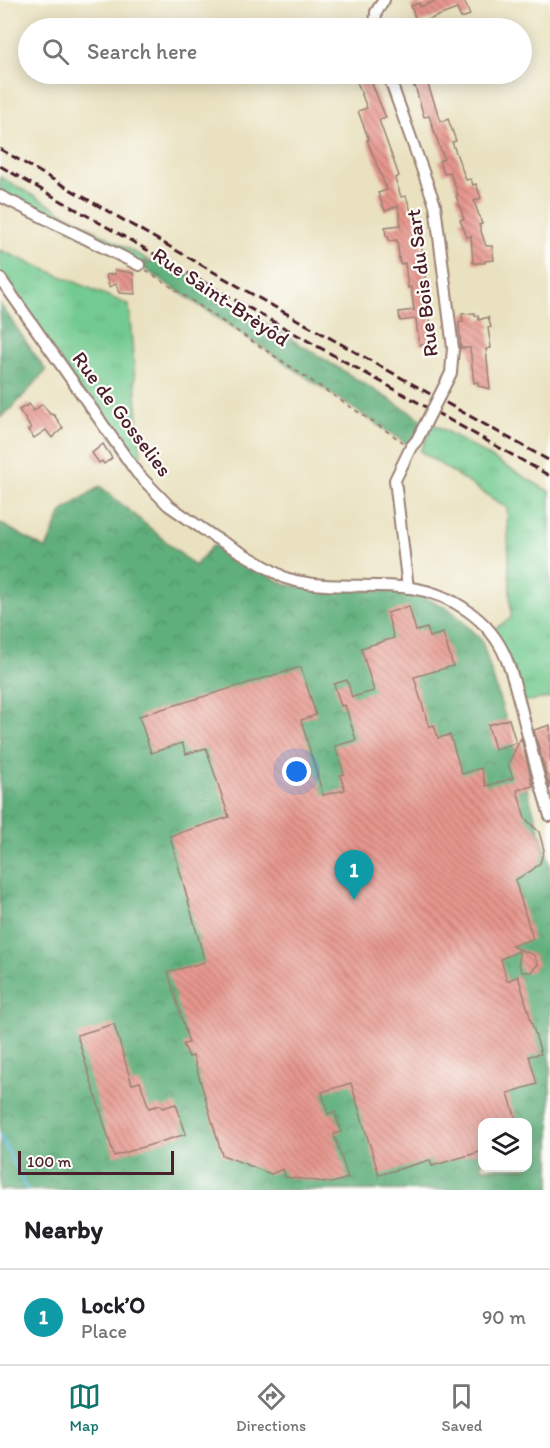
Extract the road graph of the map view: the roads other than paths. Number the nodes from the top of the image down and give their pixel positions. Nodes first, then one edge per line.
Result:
1 (384, 0) edge
2 (376, 18) edge
3 (392, 84) edge
4 (0, 196) edge
5 (139, 265) road end
6 (0, 278) edge
7 (408, 588) junction
8 (550, 816) edge

1 - 2 street
3 - 7 street, Rue Bois du Sart, bridge
4 - 5 street, Rue Saint-Brèyôd
6 - 7 street, Rue de Gosselies
7 - 8 street, Rue de Gosselies

